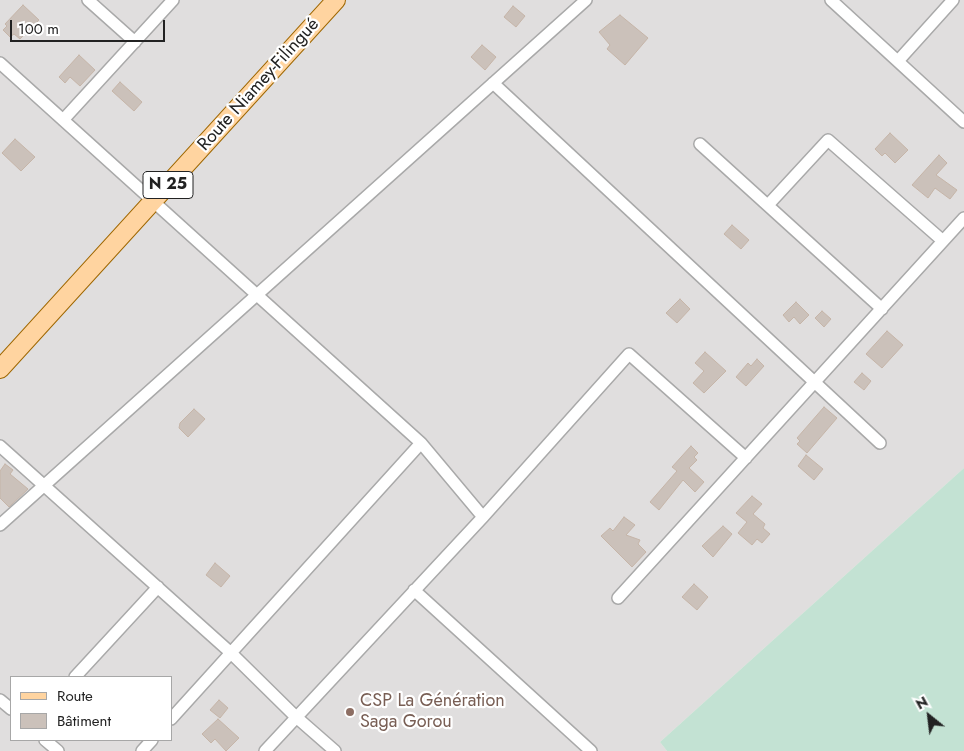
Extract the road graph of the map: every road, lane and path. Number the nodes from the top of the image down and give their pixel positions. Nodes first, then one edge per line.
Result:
1 (88, 0) edge
2 (173, 0) edge
3 (336, 0) edge
4 (586, 0) edge
5 (832, 0) edge
6 (953, 0) edge
7 (135, 42) junction
8 (898, 61) junction
9 (0, 63) edge
10 (493, 83) junction
11 (63, 120) junction
12 (964, 122) edge
13 (700, 144) dead end
14 (153, 202) junction
15 (768, 205) junction
16 (964, 218) edge
17 (943, 241) junction
18 (258, 294) junction
19 (882, 309) junction
20 (3, 359) edge
21 (814, 382) junction
22 (421, 443) junction
23 (880, 443) dead end
24 (0, 446) edge
25 (746, 458) junction
26 (44, 486) junction
27 (483, 517) junction
28 (0, 525) edge
29 (158, 587) junction
30 (414, 590) junction
31 (618, 598) dead end
32 (231, 653) junction
33 (76, 676) edge
34 (0, 700) edge
35 (10, 709) edge
36 (295, 716) junction
37 (172, 718) edge
38 (46, 741) edge
39 (151, 741) edge
40 (58, 751) edge
41 (142, 751) edge
42 (265, 751) edge
43 (335, 751) edge
44 (591, 751) edge

1 - 7 street
2 - 7 street
3 - 14 main road, Route Niamey-Filingué / N 25
4 - 10 street
5 - 8 street
6 - 8 street
7 - 11 street
8 - 12 street
9 - 11 street
10 - 18 street
10 - 21 street
11 - 14 street
13 - 15 street
14 - 18 street
14 - 20 main road, Route Niamey-Filingué / N 25
15 - 17 street
15 - 19 street
16 - 17 street
17 - 19 street
18 - 22 street
18 - 26 street
19 - 21 street
21 - 23 street
21 - 25 street
22 - 27 street
22 - 32 street
24 - 26 street
25 - 27 street
25 - 31 street
26 - 28 street
26 - 29 street
27 - 30 street
29 - 32 street
29 - 33 street
30 - 36 street
30 - 44 street
32 - 36 street
32 - 37 street
34 - 35 street
36 - 42 street
36 - 43 street
38 - 40 street
39 - 41 street

